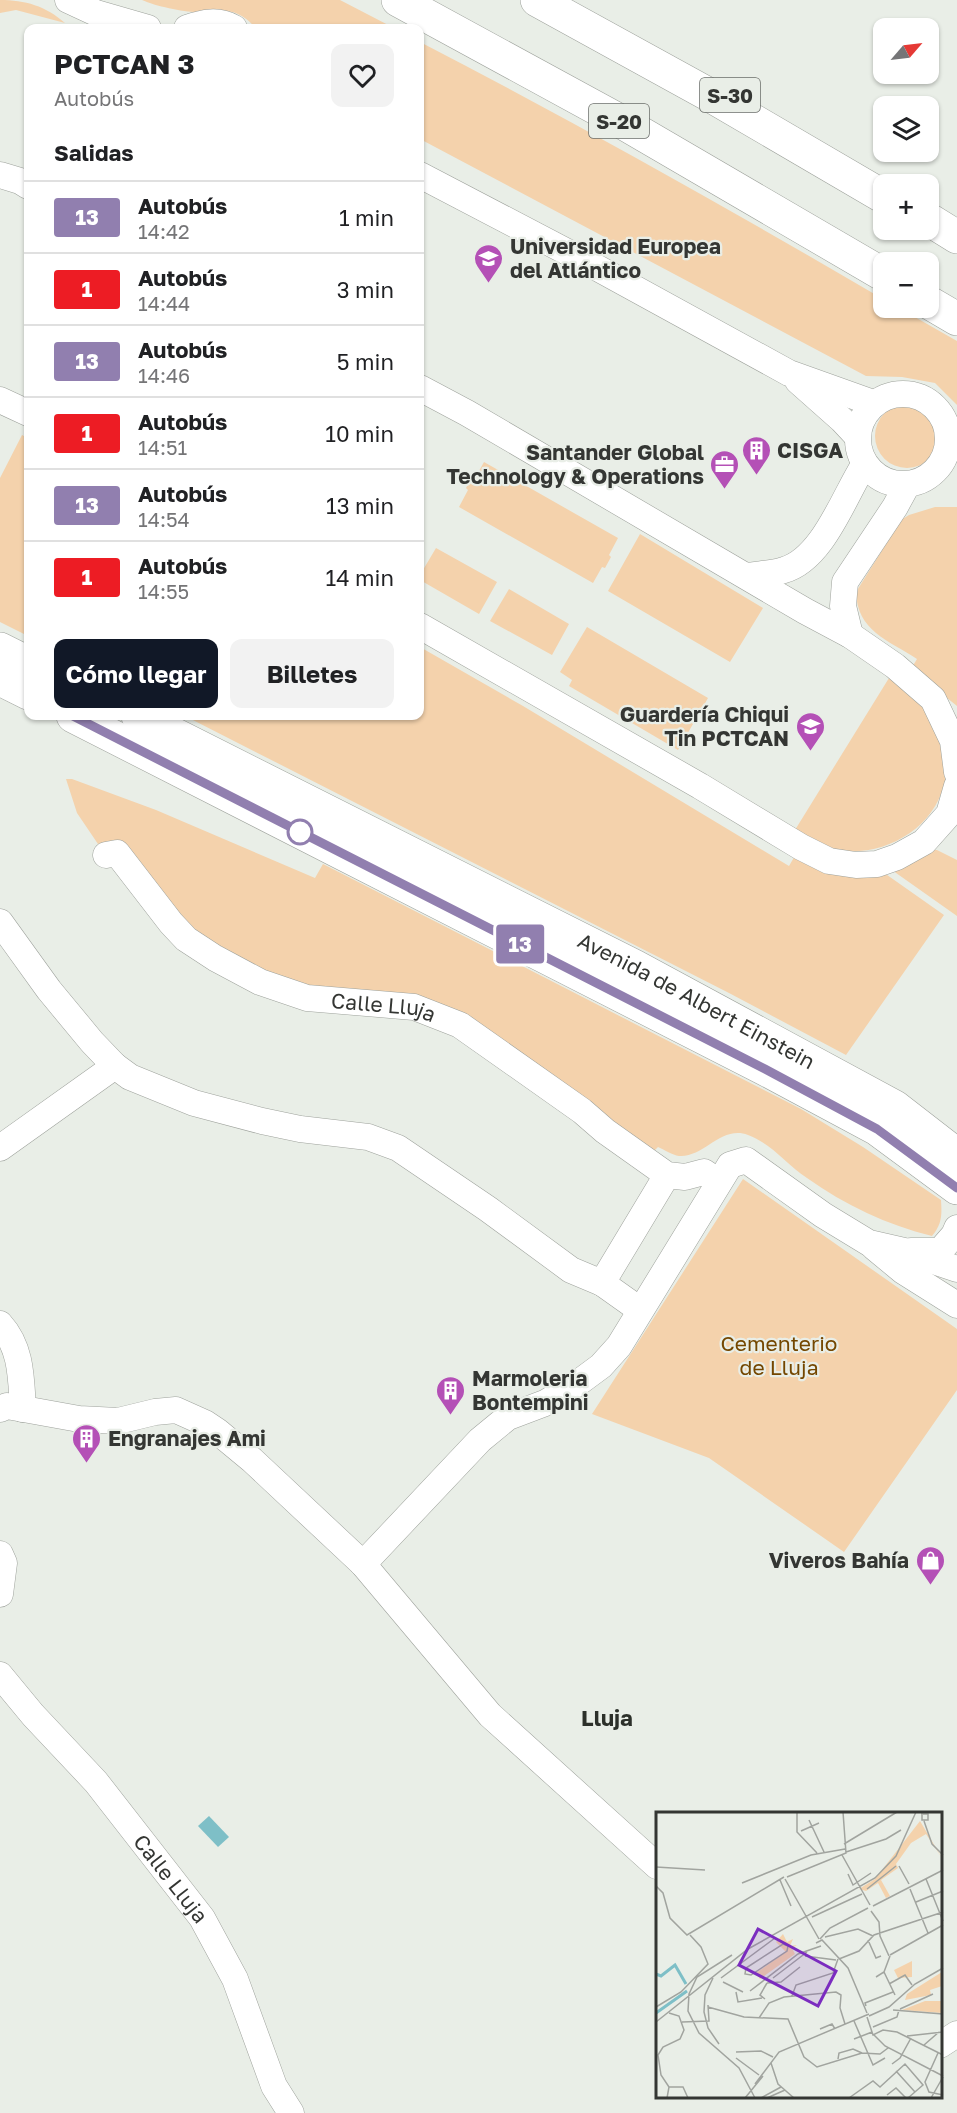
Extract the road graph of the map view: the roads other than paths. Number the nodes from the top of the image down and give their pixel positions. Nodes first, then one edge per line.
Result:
1 (68, 0) edge
2 (396, 0) edge
3 (537, 0) edge
4 (576, 0) edge
5 (105, 21) edge
6 (123, 24) edge
7 (198, 24) edge
8 (222, 24) edge
9 (0, 175) edge
10 (424, 177) edge
11 (873, 183) edge
12 (24, 184) edge
13 (873, 191) edge
14 (939, 227) edge
15 (939, 230) edge
16 (957, 239) edge
17 (873, 268) edge
18 (939, 308) edge
19 (957, 319) edge
20 (789, 373) junction
21 (424, 390) edge
22 (0, 400) edge
23 (873, 403) junction
24 (24, 411) edge
25 (856, 435) junction
26 (953, 450) edge
27 (864, 465) junction
28 (907, 485) junction
29 (747, 576) junction
30 (424, 628) edge
31 (850, 635) junction
32 (0, 649) edge
33 (24, 661) edge
34 (0, 679) edge
35 (24, 691) edge
36 (81, 720) edge
37 (146, 720) edge
38 (957, 772) edge
39 (957, 786) edge
40 (106, 855) dead end
41 (0, 922) edge
42 (115, 1066) junction
43 (0, 1148) edge
44 (957, 1155) edge
45 (668, 1176) junction
46 (719, 1182) junction
47 (957, 1188) edge
48 (957, 1228) edge
49 (869, 1243) junction
50 (904, 1251) junction
51 (957, 1269) edge
52 (602, 1283) junction
53 (957, 1305) edge
54 (640, 1310) junction
55 (0, 1324) edge
56 (11, 1409) edge
57 (0, 1554) edge
58 (363, 1564) junction
59 (0, 1594) edge
60 (0, 1675) edge
61 (656, 1865) edge
62 (957, 2034) edge
63 (942, 2044) edge
64 (291, 2113) edge

1 - 5 street
2 - 17 main road, S-20
3 - 13 main road
4 - 11 main road, S-30
5 - 6 street
7 - 8 street
9 - 12 street
10 - 20 street
14 - 16 main road
15 - 16 main road
18 - 19 main road
20 - 23 street
20 - 25 street
21 - 29 street
22 - 24 street
23 - 25 street
23 - 26 street
25 - 27 street
26 - 28 street
27 - 28 street
27 - 29 street
28 - 31 street
29 - 31 street
30 - 39 street
31 - 38 street
32 - 33 main road
34 - 35 main road
36 - 47 main road, Avenida de Albert Einstein
37 - 44 main road, Avenida de Albert Einstein
40 - 45 street, Calle Lluja
41 - 42 street
42 - 43 street
42 - 52 street
45 - 46 street
45 - 52 street
46 - 49 street
46 - 54 street
48 - 50 street
49 - 50 street
49 - 53 street
50 - 51 street
52 - 54 street
54 - 58 street
55 - 56 street
56 - 58 street
57 - 59 street
58 - 61 street
60 - 64 street, Calle Lluja
62 - 63 street

